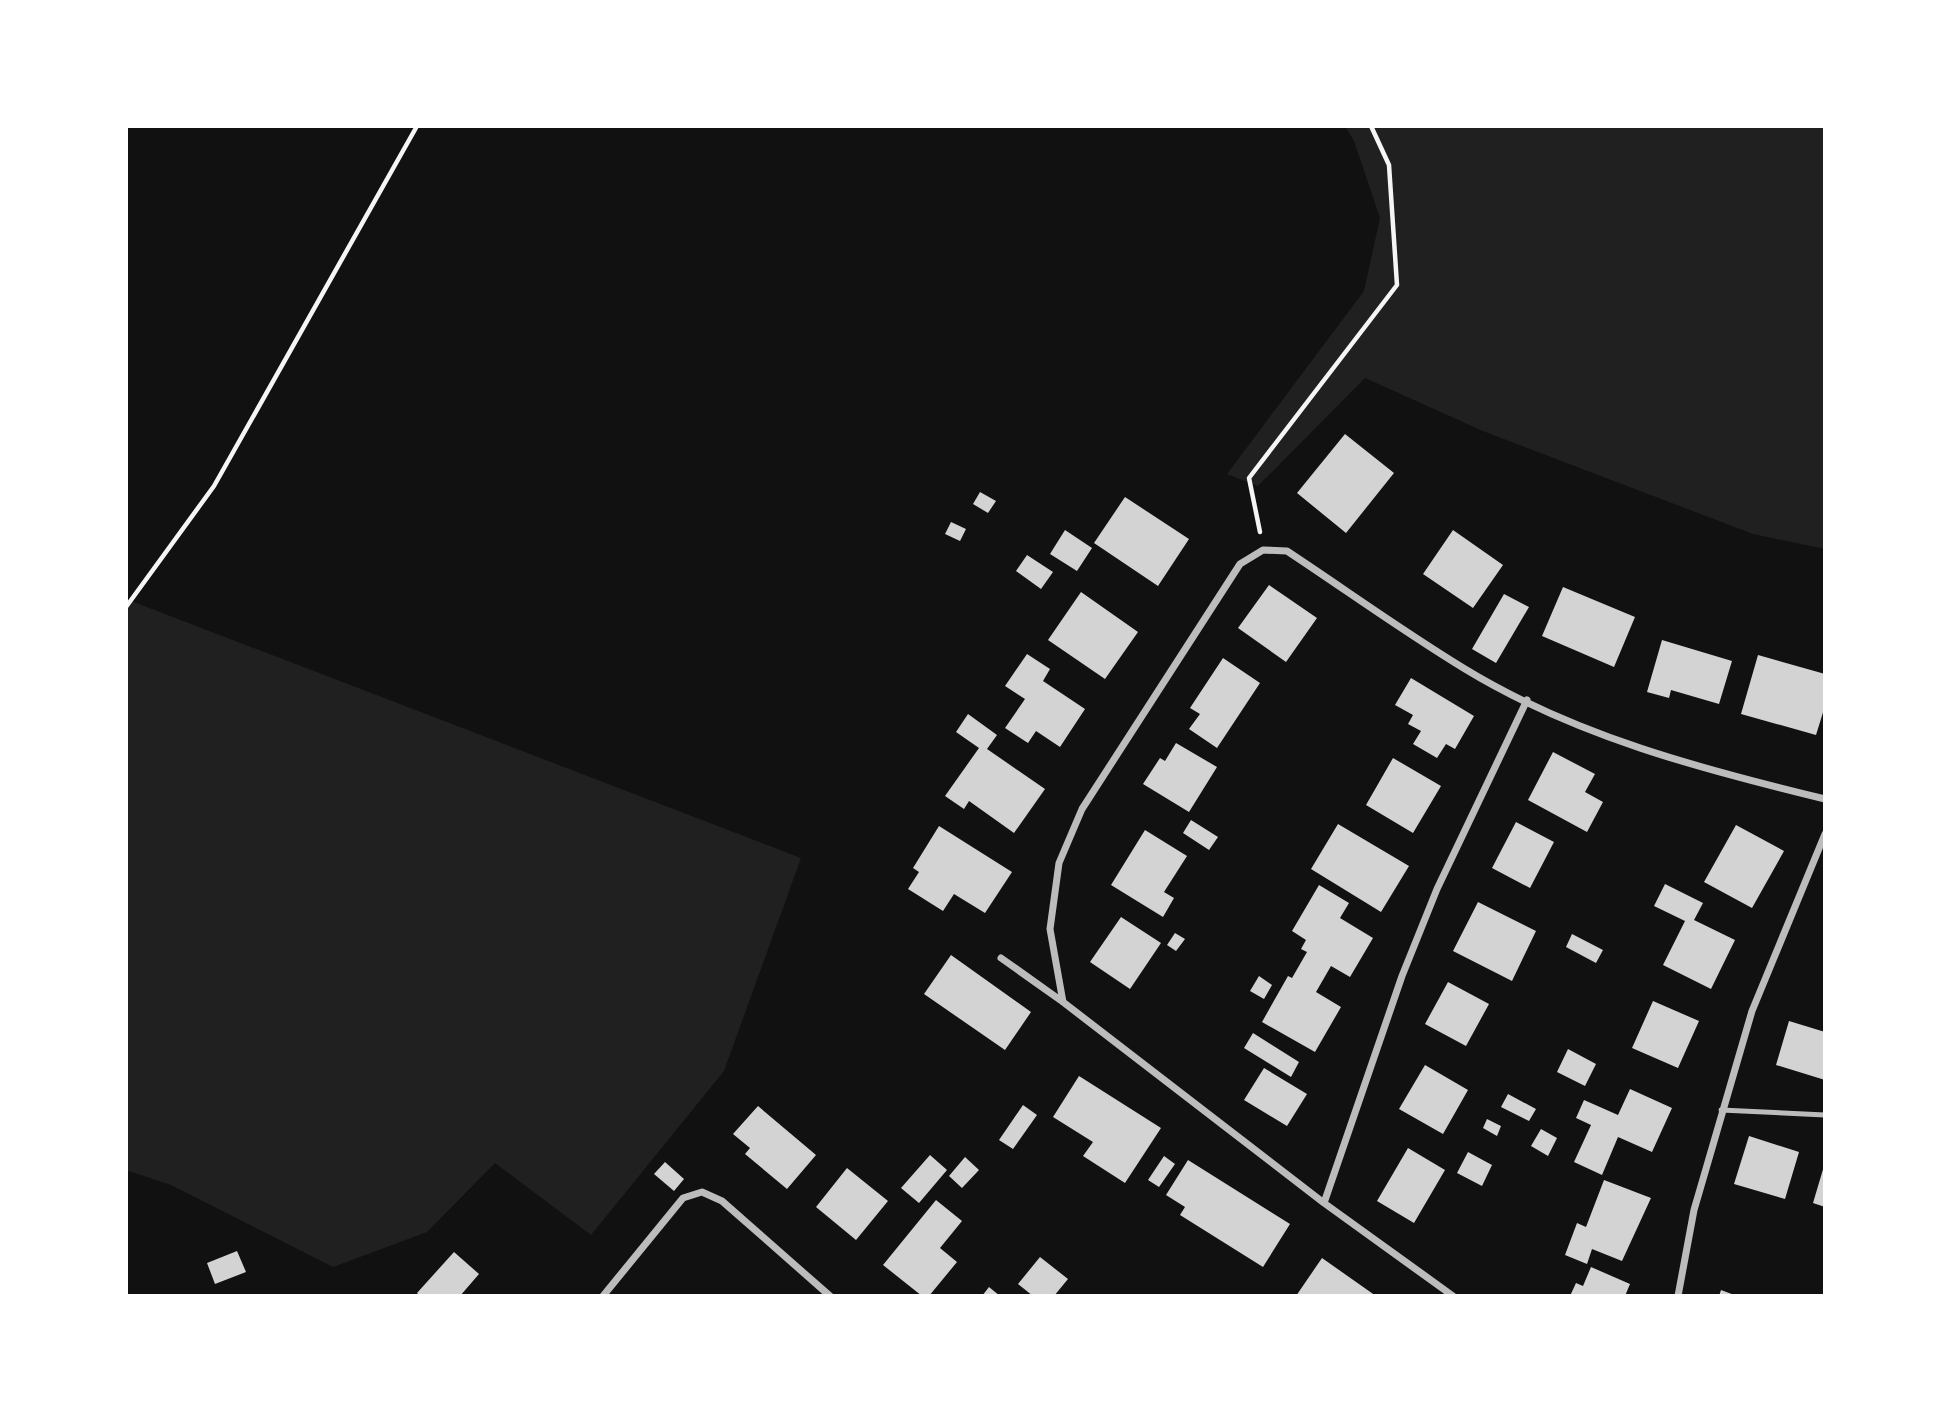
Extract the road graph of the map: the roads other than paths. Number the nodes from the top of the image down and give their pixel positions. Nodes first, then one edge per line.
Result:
1 (1527, 701) junction
2 (1825, 799) edge
3 (1825, 834) edge
4 (1001, 958) dead end
5 (1063, 1002) junction
6 (1721, 1110) junction
7 (1825, 1115) edge
8 (1324, 1203) junction
9 (603, 1296) edge
10 (830, 1296) edge
11 (1453, 1296) edge
12 (1678, 1296) edge

1 - 2 street
1 - 5 street
1 - 8 street
3 - 6 street
4 - 5 street
5 - 8 street
6 - 7 lane
6 - 12 street
8 - 11 street
9 - 10 street

